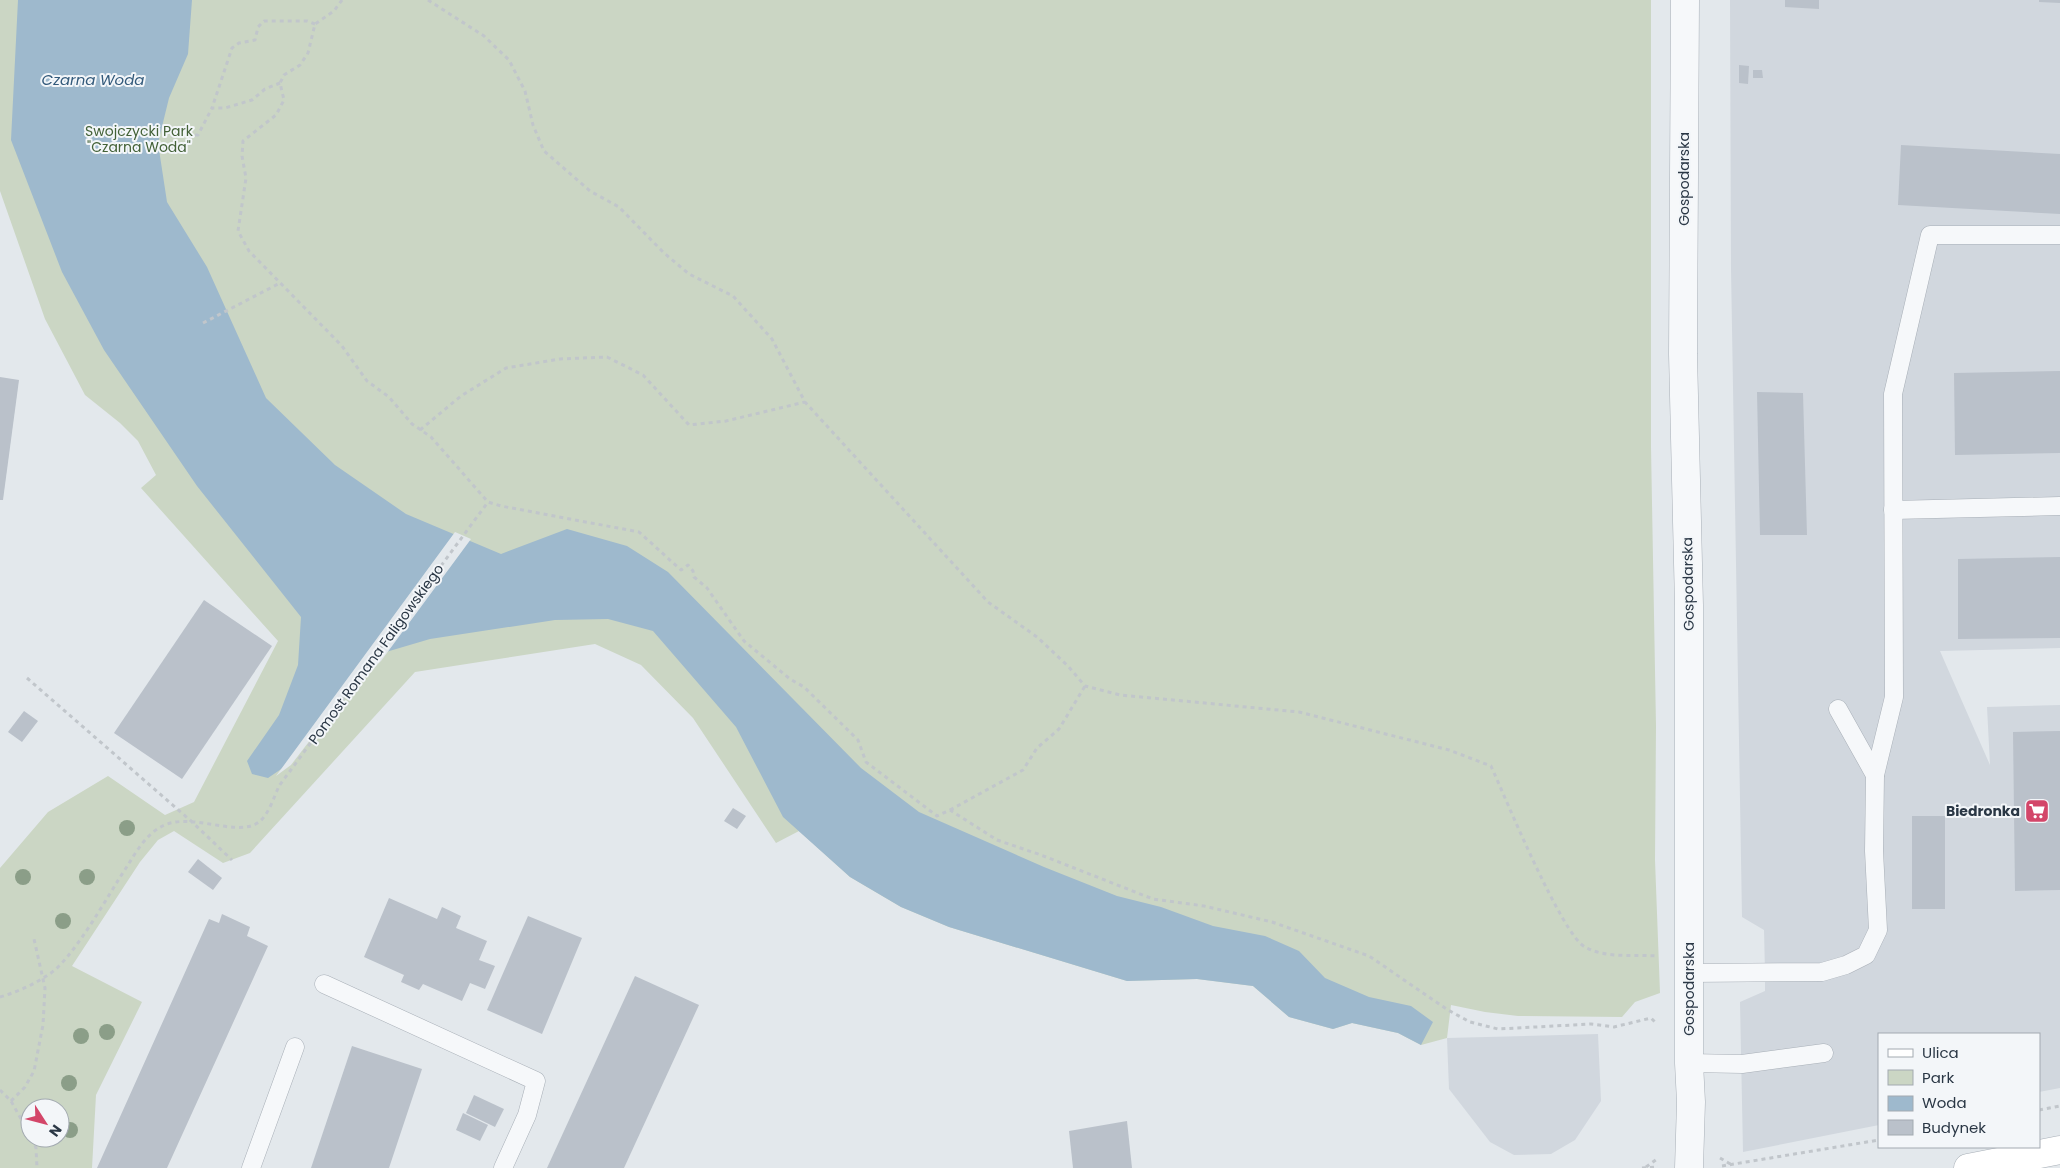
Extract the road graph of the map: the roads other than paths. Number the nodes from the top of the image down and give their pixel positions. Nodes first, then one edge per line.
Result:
1 (1685, 0) edge
2 (2060, 235) edge
3 (2060, 506) edge
4 (1893, 510) junction
5 (1838, 709) dead end
6 (1875, 775) junction
7 (1689, 973) junction
8 (324, 984) dead end
9 (295, 1047) dead end
10 (1824, 1053) dead end
11 (1689, 1063) junction
12 (2060, 1150) edge
13 (251, 1168) edge
14 (502, 1168) edge
15 (1690, 1168) edge
16 (1968, 1168) edge

1 - 7 street, Gospodarska
2 - 4 lane
3 - 4 lane
4 - 6 lane
5 - 6 lane
6 - 7 lane
7 - 11 street, Gospodarska
8 - 14 lane
9 - 13 lane
10 - 11 lane
11 - 15 street, Gospodarska
12 - 16 street

